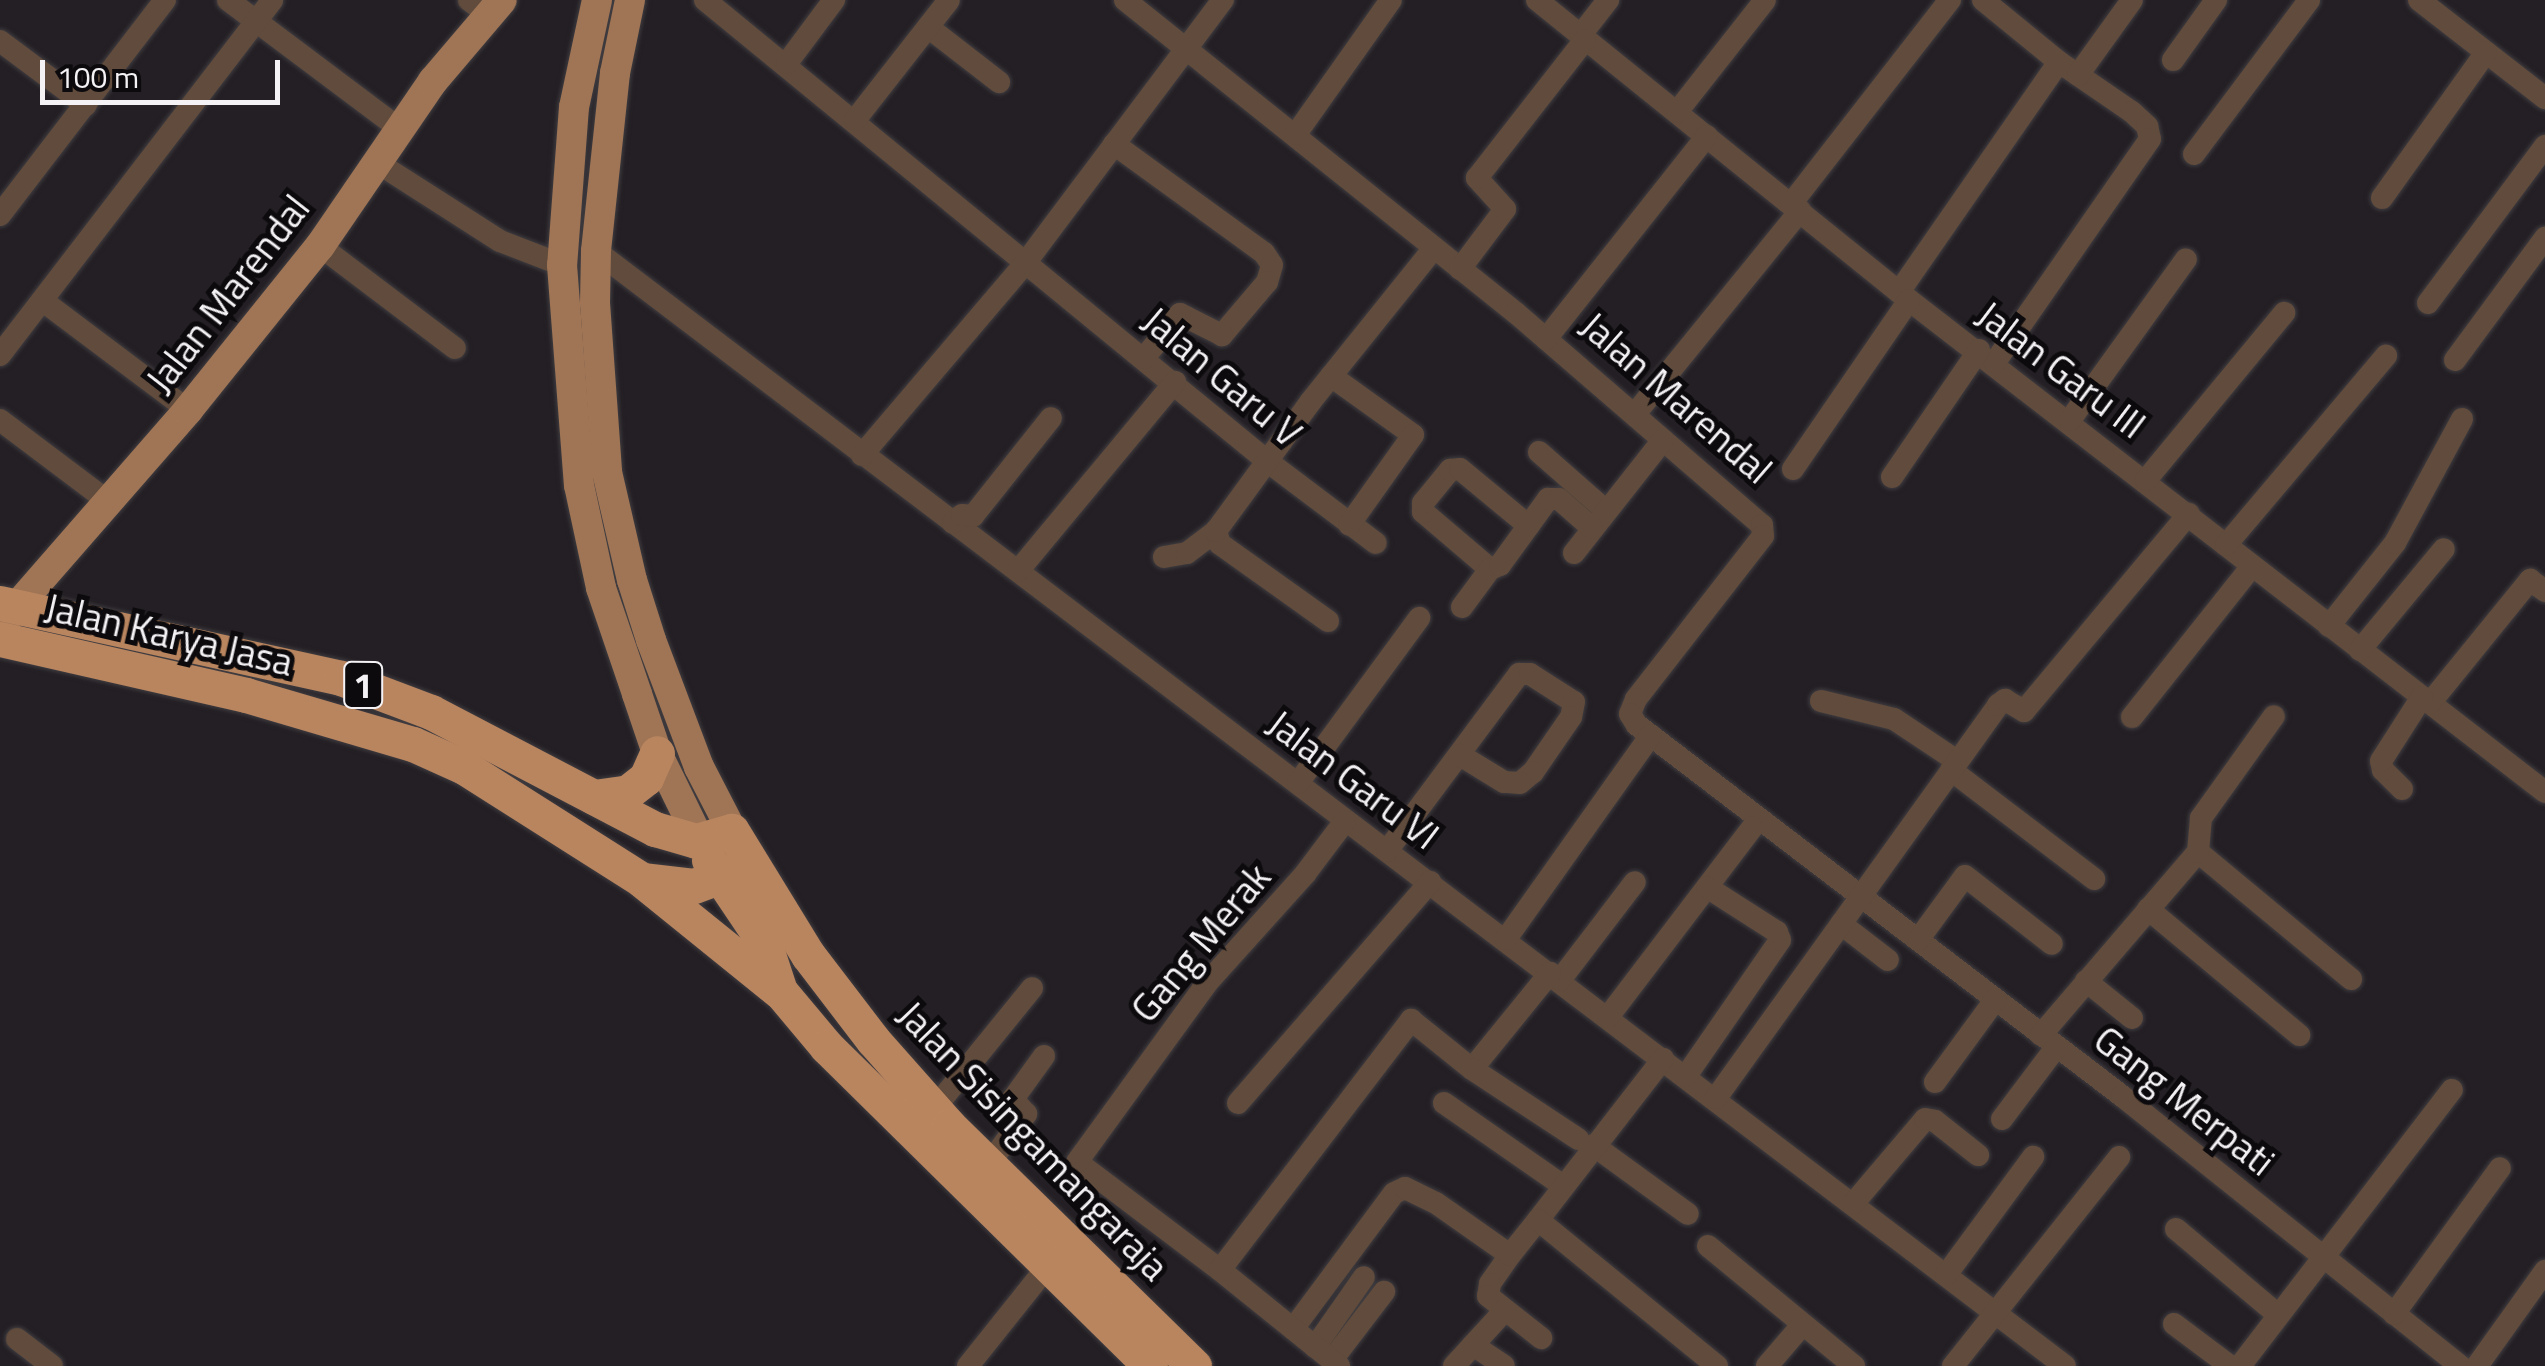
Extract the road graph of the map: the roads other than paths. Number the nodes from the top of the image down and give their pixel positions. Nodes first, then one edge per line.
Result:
1 (166, 0) edge
2 (228, 0) edge
3 (272, 0) edge
4 (596, 0) edge
5 (630, 0) edge
6 (705, 0) edge
7 (834, 0) edge
8 (949, 0) edge
9 (1125, 0) edge
10 (1224, 0) edge
11 (1391, 0) edge
12 (1537, 0) edge
13 (1608, 0) edge
14 (1765, 0) edge
15 (1950, 0) edge
16 (1983, 0) edge
17 (2132, 0) edge
18 (2216, 0) edge
19 (2308, 0) edge
20 (2419, 0) edge
21 (487, 5) edge
22 (256, 20) junction
23 (928, 27) junction
24 (1583, 38) junction
25 (0, 41) edge
26 (1188, 46) junction
27 (2486, 52) junction
28 (2173, 60) dead end
29 (787, 63) junction
30 (2068, 69) junction
31 (999, 82) dead end
32 (2545, 98) edge
33 (86, 105) junction
34 (1678, 112) junction
35 (855, 120) junction
36 (401, 130) junction
37 (1296, 134) junction
38 (1707, 136) junction
39 (1114, 144) junction
40 (2545, 146) edge
41 (2194, 154) dead end
42 (378, 164) junction
43 (2382, 198) dead end
44 (1796, 208) junction
45 (0, 216) edge
46 (2545, 238) edge
47 (320, 246) junction
48 (1434, 248) junction
49 (596, 251) junction
50 (2186, 259) dead end
51 (1026, 262) junction
52 (562, 265) junction
53 (1460, 268) junction
54 (1904, 296) junction
55 (43, 301) junction
56 (2428, 304) dead end
57 (2284, 313) dead end
58 (1546, 338) junction
59 (454, 348) dead end
60 (0, 355) edge
61 (1987, 356) junction
62 (2386, 356) dead end
63 (1144, 358) junction
64 (2454, 360) dead end
65 (1332, 376) junction
66 (1175, 382) junction
67 (188, 410) junction
68 (1635, 414) junction
69 (1050, 418) dead end
70 (2462, 419) dead end
71 (0, 420) edge
72 (2070, 420) junction
73 (1663, 440) junction
74 (1539, 452) dead end
75 (862, 455) junction
76 (1268, 461) junction
77 (1793, 469) dead end
78 (1892, 476) dead end
79 (2146, 480) junction
80 (110, 502) junction
81 (2189, 514) junction
82 (1599, 519) junction
83 (954, 523) junction
84 (1350, 524) junction
85 (1529, 526) junction
86 (1216, 532) junction
87 (1376, 544) dead end
88 (2226, 545) junction
89 (2444, 549) dead end
90 (1574, 553) dead end
91 (1164, 557) dead end
92 (2252, 566) junction
93 (1490, 569) junction
94 (1018, 571) junction
95 (2540, 578) edge
96 (1462, 607) dead end
97 (6, 612) edge
98 (1419, 618) dead end
99 (1328, 622) dead end
100 (2330, 626) junction
101 (0, 639) edge
102 (2360, 650) junction
103 (2426, 700) junction
104 (1821, 701) dead end
105 (2274, 716) dead end
106 (2132, 718) dead end
107 (1651, 735) junction
108 (657, 753) junction
109 (1460, 756) junction
110 (1954, 765) junction
111 (1298, 783) junction
112 (2402, 789) dead end
113 (2545, 792) edge
114 (594, 797) junction
115 (1345, 821) junction
116 (1752, 828) dead end
117 (716, 836) junction
118 (1387, 851) junction
119 (2198, 852) junction
120 (751, 865) junction
121 (2094, 879) dead end
122 (642, 880) junction
123 (718, 880) junction
124 (1430, 882) junction
125 (1634, 882) dead end
126 (1707, 886) junction
127 (1860, 896) junction
128 (2148, 908) junction
129 (1840, 924) junction
130 (1506, 939) junction
131 (1918, 940) junction
132 (2052, 944) dead end
133 (1888, 960) dead end
134 (1555, 976) junction
135 (2351, 979) dead end
136 (2086, 980) junction
137 (1032, 988) dead end
138 (780, 992) junction
139 (1994, 1000) junction
140 (1608, 1017) junction
141 (2132, 1018) dead end
142 (2299, 1035) dead end
143 (2049, 1040) junction
144 (1044, 1056) dead end
145 (1663, 1058) junction
146 (1472, 1069) junction
147 (1686, 1076) junction
148 (1935, 1082) dead end
149 (2452, 1090) dead end
150 (1716, 1098) junction
151 (1238, 1103) dead end
152 (1444, 1103) dead end
153 (934, 1110) junction
154 (2002, 1119) dead end
155 (1585, 1142) junction
156 (1978, 1155) dead end
157 (2033, 1156) dead end
158 (2120, 1158) dead end
159 (988, 1165) junction
160 (2500, 1168) dead end
161 (1562, 1185) junction
162 (1853, 1204) junction
163 (1688, 1214) dead end
164 (1538, 1220) junction
165 (2176, 1230) dead end
166 (1708, 1246) dead end
167 (1510, 1256) junction
168 (2325, 1259) junction
169 (1047, 1267) junction
170 (1220, 1270) junction
171 (2545, 1271) edge
172 (1946, 1275) junction
173 (1364, 1277) dead end
174 (1384, 1292) dead end
175 (1505, 1310) junction
176 (2394, 1314) junction
177 (1998, 1315) junction
178 (2278, 1315) junction
179 (1804, 1324) junction
180 (2174, 1324) dead end
181 (1293, 1329) junction
182 (1541, 1338) dead end
183 (17, 1339) dead end
184 (1473, 1345) junction
185 (1328, 1358) edge
186 (52, 1366) edge
187 (968, 1366) edge
188 (1150, 1366) edge
189 (1194, 1366) edge
190 (1454, 1366) edge
191 (1504, 1366) edge
192 (1717, 1366) edge
193 (1767, 1366) edge
194 (1854, 1366) edge
195 (1953, 1366) edge
196 (2065, 1366) edge
197 (2230, 1366) edge
198 (2240, 1366) edge
199 (2460, 1366) edge
200 (2476, 1366) edge

1 - 33 street
2 - 22 street
3 - 22 street
4 - 52 main road, Jalan Sisingamangaraja
5 - 49 main road, Jalan Sisingamangaraja
6 - 29 street, Jalan Garu V
7 - 29 street
8 - 23 street
9 - 26 street, Jalan Marendal
10 - 26 street
11 - 37 street
12 - 24 street, Jalan Garu III
13 - 24 street
14 - 34 street
15 - 44 street
16 - 30 street
17 - 30 street
18 - 28 street
19 - 41 street
20 - 27 street
21 - 36 main road, Jalan Marendal
22 - 36 street
22 - 55 street
23 - 31 street
23 - 35 street
24 - 34 street, Jalan Garu III
24 - 53 street
25 - 33 street
26 - 37 street, Jalan Marendal
26 - 39 street
27 - 32 street
27 - 43 street
29 - 35 street, Jalan Garu V
30 - 54 street
30 - 61 street
33 - 45 street
34 - 38 street, Jalan Garu III
35 - 51 street, Jalan Garu V
36 - 42 main road, Jalan Marendal
37 - 48 street, Jalan Marendal
38 - 44 street, Jalan Garu III
38 - 58 street
39 - 51 street
39 - 63 street
40 - 56 street
42 - 47 main road, Jalan Marendal
42 - 52 street
44 - 54 street, Jalan Garu III
44 - 68 street
46 - 64 street
47 - 59 street
47 - 67 main road, Jalan Marendal
48 - 53 street, Jalan Marendal
48 - 65 street
49 - 75 street, Jalan Garu VI
49 - 117 main road, Jalan Sisingamangaraja
50 - 72 street
51 - 63 street, Jalan Garu V
51 - 75 street
52 - 108 main road, Jalan Sisingamangaraja
53 - 58 street, Jalan Marendal
54 - 61 street, Jalan Garu III
54 - 77 street
55 - 60 street
55 - 67 street
57 - 79 street
58 - 68 street, Jalan Marendal
61 - 72 street, Jalan Garu III
61 - 78 street
62 - 88 street
63 - 66 street, Jalan Garu V
65 - 76 street
65 - 84 street
66 - 76 street, Jalan Garu V
66 - 94 street
67 - 80 main road, Jalan Marendal
68 - 73 street, Jalan Marendal
69 - 83 street
70 - 100 street
71 - 80 street
72 - 79 street, Jalan Garu III
73 - 82 street
73 - 107 street, Jalan Marendal
74 - 82 street
75 - 83 street, Jalan Garu VI
76 - 84 street, Jalan Garu V
76 - 86 street
79 - 81 street, Jalan Garu III
80 - 97 main road, Jalan Marendal
81 - 88 street, Jalan Garu III
81 - 110 street
82 - 85 street
82 - 90 street
83 - 94 street, Jalan Garu VI
84 - 87 street, Jalan Garu V
85 - 93 street
85 - 93 street
86 - 91 street
86 - 99 street
88 - 92 street, Jalan Garu III
89 - 102 street
92 - 100 street, Jalan Garu III
92 - 106 street
93 - 96 street
94 - 111 street, Jalan Garu VI
95 - 103 street
97 - 114 highway, Jalan Karya Jasa / 1
98 - 111 street
100 - 102 street, Jalan Garu III
101 - 122 highway, Jalan Karya Jasa / 1
102 - 103 street, Jalan Garu III
103 - 112 street
103 - 113 street, Jalan Garu III
104 - 110 street
105 - 119 street
107 - 127 street
107 - 130 street
108 - 114 highway
108 - 117 main road, Jalan Sisingamangaraja
109 - 109 street
109 - 118 street
110 - 121 street
110 - 127 street
111 - 115 street, Jalan Garu VI
114 - 117 highway, Jalan Karya Jasa / 1
115 - 118 street, Jalan Garu VI
115 - 170 street, Gang Merak
116 - 126 street
117 - 120 highway, Jalan Sisingamangaraja
117 - 123 highway, Jalan Sisingamangaraja
118 - 124 street, Jalan Garu VI
119 - 128 street
119 - 135 street
120 - 123 highway, Jalan Karya Jasa / 1
120 - 153 highway, Jalan Sisingamangaraja
122 - 123 highway, Jalan Karya Jasa / 1
122 - 138 highway
123 - 138 highway, Jalan Sisingamangaraja
124 - 130 street, Jalan Garu VI
124 - 151 street
125 - 134 street
126 - 140 street
126 - 147 street
127 - 129 street
127 - 131 street, Gang Merpati
128 - 136 street
128 - 142 street
129 - 133 street
129 - 150 street
130 - 134 street, Jalan Garu VI
131 - 132 street
131 - 139 street, Gang Merpati
134 - 140 street, Jalan Garu VI
134 - 146 street
136 - 141 street
136 - 143 street
137 - 153 street
138 - 169 highway, Jalan Sisingamangaraja
139 - 143 street, Gang Merpati
139 - 148 street
140 - 145 street, Jalan Garu VI
143 - 154 street
143 - 168 street, Gang Merpati
144 - 159 street
145 - 147 street, Jalan Garu VI
145 - 155 street
146 - 155 street
146 - 170 street
147 - 150 street, Jalan Garu VI
149 - 168 street
150 - 162 street, Jalan Garu VI
152 - 161 street
153 - 159 highway, Jalan Sisingamangaraja
155 - 161 street
155 - 163 street
156 - 162 street
157 - 172 street
158 - 177 street
159 - 189 highway, Jalan Sisingamangaraja
160 - 176 street
161 - 164 street
162 - 172 street, Jalan Garu VI
164 - 167 street
164 - 192 street
165 - 178 street
166 - 179 street
167 - 175 street
167 - 181 street
168 - 176 street, Gang Merpati
168 - 178 street
169 - 187 street
169 - 188 highway, Jalan Sisingamangaraja
170 - 181 street
171 - 200 street
172 - 177 street, Jalan Garu VI
173 - 185 street
174 - 185 street
175 - 182 street
175 - 184 street
176 - 199 street, Gang Merpati
177 - 195 street
177 - 196 street, Jalan Garu VI
178 - 198 street
179 - 193 street
179 - 194 street
180 - 197 street
181 - 185 street
183 - 186 street
184 - 190 street
184 - 191 street

